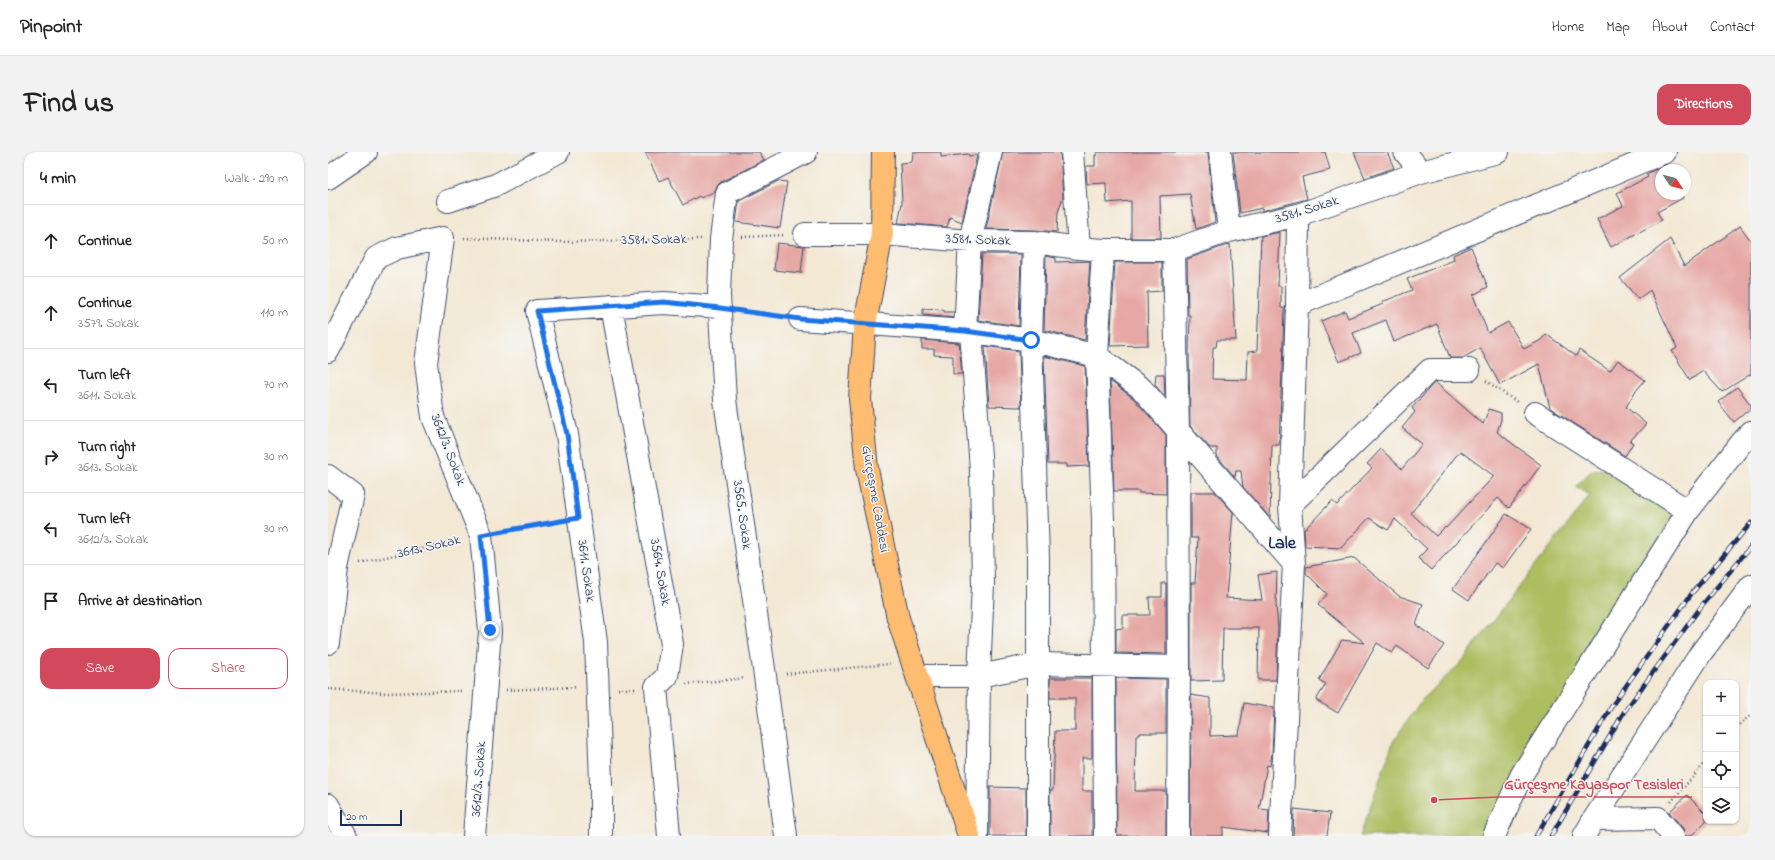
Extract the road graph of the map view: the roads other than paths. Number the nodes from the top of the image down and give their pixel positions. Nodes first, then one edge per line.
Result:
1 (366, 152) edge
2 (558, 152) edge
3 (806, 152) edge
4 (883, 152) edge
5 (991, 152) edge
6 (1072, 152) edge
7 (1220, 152) edge
8 (1405, 152) edge
9 (1498, 152) edge
10 (1665, 152) edge
11 (1421, 172) junction
12 (328, 178) edge
13 (448, 201) dead end
14 (1298, 215) junction
15 (1229, 231) junction
16 (805, 234) road end
17 (882, 234) junction
18 (970, 240) junction
19 (1034, 242) junction
20 (1079, 248) junction
21 (1103, 250) junction
22 (1174, 250) junction
23 (1297, 305) junction
24 (611, 306) junction
25 (720, 308) junction
26 (800, 319) road end
27 (865, 324) junction
28 (968, 332) junction
29 (1031, 340) junction
30 (328, 351) edge
31 (1097, 356) junction
32 (1469, 370) road end
33 (1535, 413) road end
34 (1178, 432) junction
35 (1748, 437) edge
36 (328, 476) edge
37 (1290, 504) junction
38 (1688, 511) junction
39 (1294, 564) junction
40 (332, 566) edge
41 (1751, 586) edge
42 (328, 644) edge
43 (1039, 664) junction
44 (1104, 666) junction
45 (1179, 668) junction
46 (917, 676) junction
47 (979, 676) junction
48 (328, 805) edge
49 (1589, 827) edge
50 (346, 836) edge
51 (474, 836) edge
52 (601, 836) edge
53 (670, 836) edge
54 (786, 836) edge
55 (969, 836) edge
56 (977, 836) edge
57 (1038, 836) edge
58 (1105, 836) edge
59 (1178, 836) edge
60 (1280, 836) edge
61 (1494, 836) edge
62 (1672, 836) edge

1 - 12 street
2 - 13 street
3 - 25 street, 3565. Sokak
4 - 17 main road, Gürçeşme Caddesi
5 - 18 street
6 - 20 street
7 - 15 street
8 - 11 street
9 - 11 street, 3581. Sokak
10 - 23 street
11 - 14 street, 3581. Sokak
14 - 15 street, 3581. Sokak
14 - 23 street
15 - 22 street, 3581. Sokak
16 - 17 street, 3581. Sokak
17 - 18 street, 3581. Sokak
17 - 27 main road, Gürçeşme Caddesi
18 - 19 street, 3581. Sokak
18 - 28 street
19 - 20 street, 3581. Sokak
19 - 29 street
20 - 21 street, 3581. Sokak
21 - 22 street, 3581. Sokak
21 - 31 street
22 - 34 street
23 - 37 street
24 - 25 street
24 - 52 street, 3611. Sokak
24 - 53 street, 3564. Sokak
25 - 54 street, 3565. Sokak
26 - 27 street
27 - 28 street
27 - 46 main road, Gürçeşme Caddesi
28 - 29 street
28 - 47 street
29 - 31 street
29 - 43 street
30 - 51 street, 3612/3. Sokak
31 - 34 street
31 - 44 street
32 - 37 street
33 - 38 street
34 - 39 street
34 - 45 street
35 - 38 street
36 - 40 street
37 - 39 street
38 - 61 street
39 - 60 street
40 - 42 street
41 - 49 street
43 - 44 street
43 - 47 street
43 - 57 street
44 - 45 street
44 - 58 street
45 - 59 street
46 - 47 street
46 - 55 main road, Gürçeşme Caddesi
47 - 56 street
48 - 50 street
49 - 62 street

